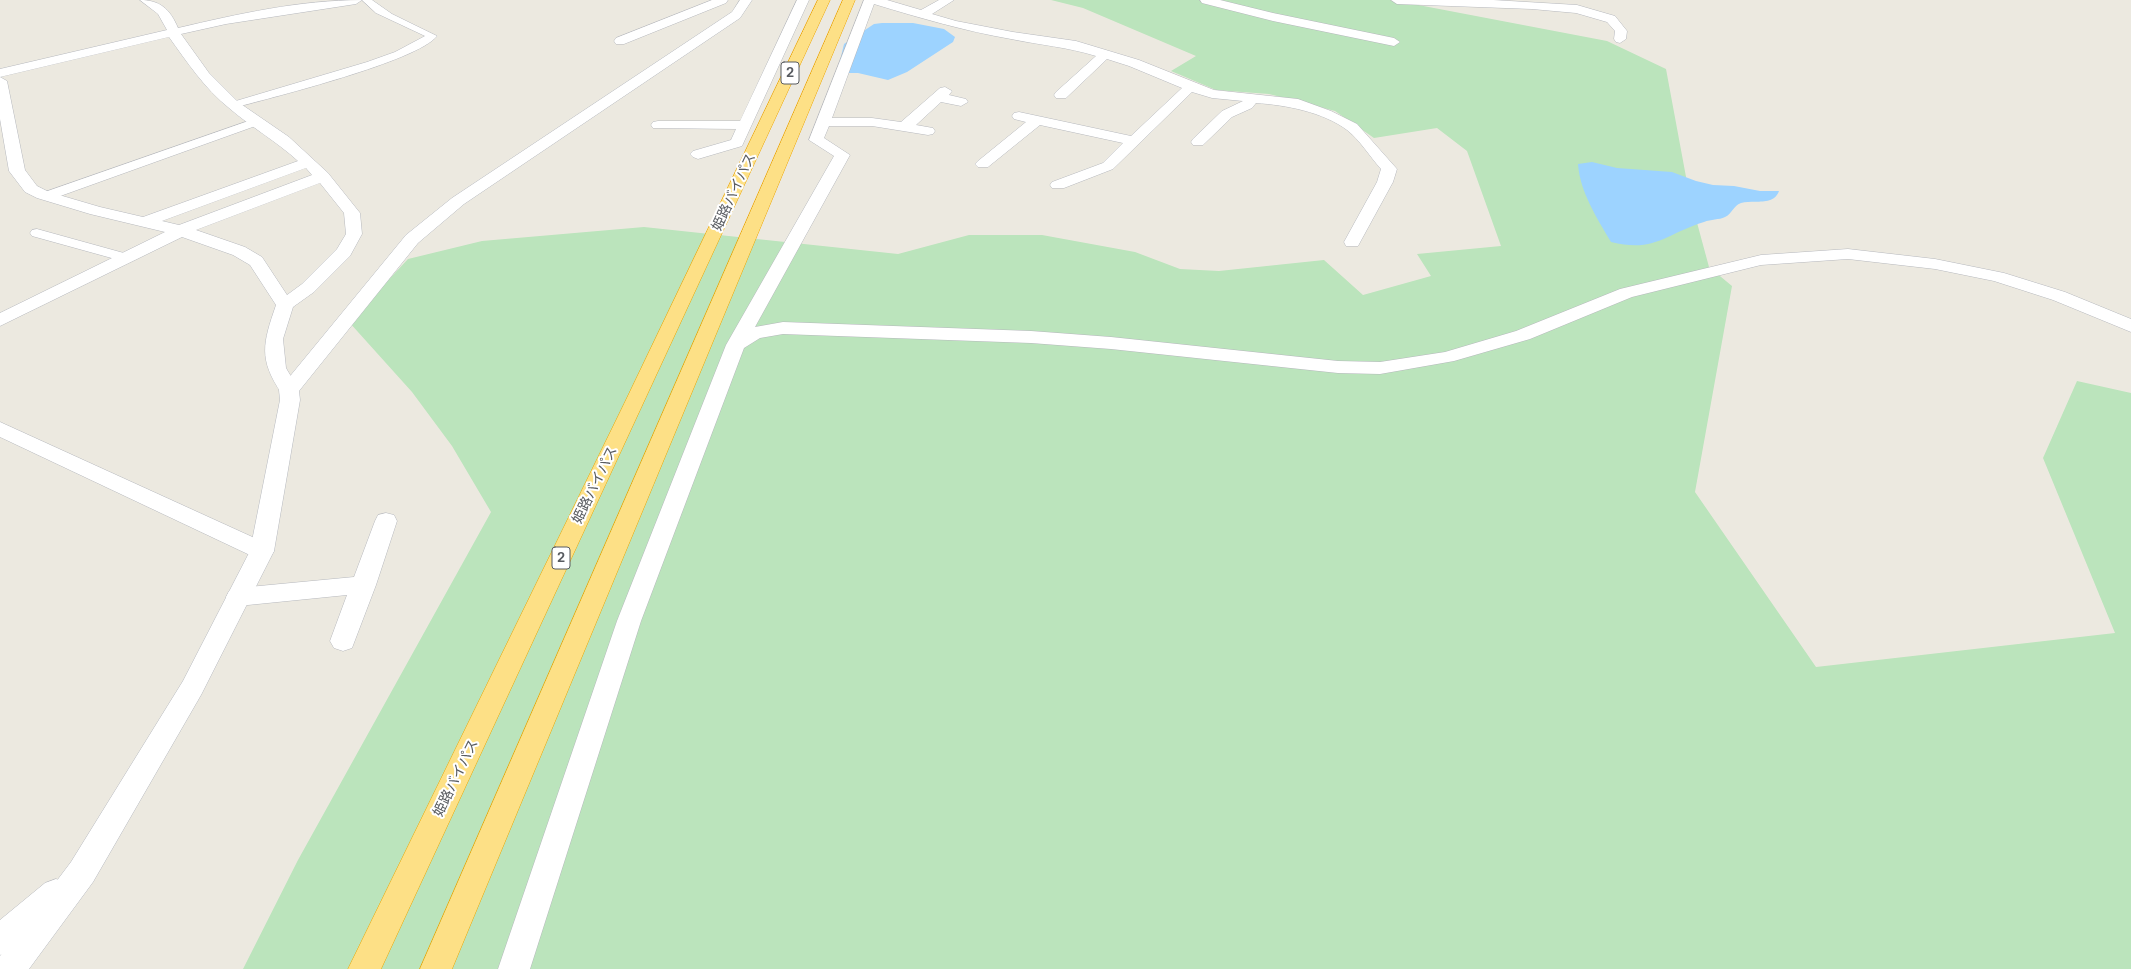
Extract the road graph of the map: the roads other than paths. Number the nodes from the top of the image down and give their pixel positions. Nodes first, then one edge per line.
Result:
1 (146, 0) edge
2 (356, 0) edge
3 (367, 0) edge
4 (722, 0) edge
5 (746, 0) edge
6 (803, 0) edge
7 (824, 0) edge
8 (849, 0) edge
9 (870, 0) edge
10 (874, 0) edge
11 (948, 0) edge
12 (1206, 0) edge
13 (1397, 0) edge
14 (923, 14) junction
15 (174, 31) junction
16 (1620, 39) dead end
17 (620, 41) dead end
18 (1394, 42) dead end
19 (1106, 54) junction
20 (0, 73) edge
21 (0, 81) edge
22 (1190, 87) junction
23 (1082, 92) dead end
24 (1252, 99) junction
25 (961, 102) dead end
26 (233, 105) junction
27 (1019, 116) dead end
28 (1037, 120) junction
29 (258, 122) junction
30 (823, 122) junction
31 (658, 125) dead end
32 (906, 126) junction
33 (928, 131) dead end
34 (750, 135) junction
35 (1134, 140) junction
36 (1198, 142) dead end
37 (698, 154) dead end
38 (308, 162) junction
39 (983, 164) dead end
40 (322, 176) junction
41 (1058, 185) dead end
42 (47, 196) junction
43 (145, 222) junction
44 (182, 231) junction
45 (37, 233) dead end
46 (1352, 242) dead end
47 (126, 258) junction
48 (285, 305) junction
49 (0, 320) edge
50 (2131, 326) edge
51 (736, 345) junction
52 (290, 390) junction
53 (0, 429) edge
54 (386, 521) dead end
55 (262, 551) junction
56 (364, 585) junction
57 (238, 597) junction
58 (343, 641) dead end
59 (82, 872) junction
60 (0, 940) edge
61 (10, 969) edge
62 (364, 969) edge
63 (436, 969) edge
64 (514, 969) edge

1 - 15 street
2 - 15 street
3 - 26 lane
4 - 17 street
5 - 52 street
6 - 34 street
7 - 34 highway, 姫路バイパス / 2
8 - 63 highway, 2
9 - 30 street
10 - 14 street
11 - 14 street
12 - 18 street
13 - 16 street
14 - 19 street
15 - 20 street
15 - 26 street
19 - 22 street
19 - 23 street
21 - 42 street
22 - 24 street
22 - 35 street
24 - 36 street
24 - 46 street
25 - 32 street
26 - 29 street
27 - 28 street
28 - 35 street
28 - 39 street
29 - 38 street
29 - 42 lane
30 - 32 street
30 - 51 street
31 - 34 street
32 - 33 street
34 - 37 street
34 - 62 highway, 姫路バイパス / 2
35 - 41 street
38 - 40 street
38 - 43 street
40 - 44 street
40 - 48 street
42 - 43 street
43 - 44 street
44 - 47 street
44 - 48 street
45 - 47 lane
47 - 49 street
48 - 52 street
50 - 51 street
51 - 64 street
52 - 55 street
53 - 55 street
54 - 56 street
55 - 57 street
56 - 57 street
56 - 58 street
57 - 59 street
59 - 60 street
59 - 61 street

